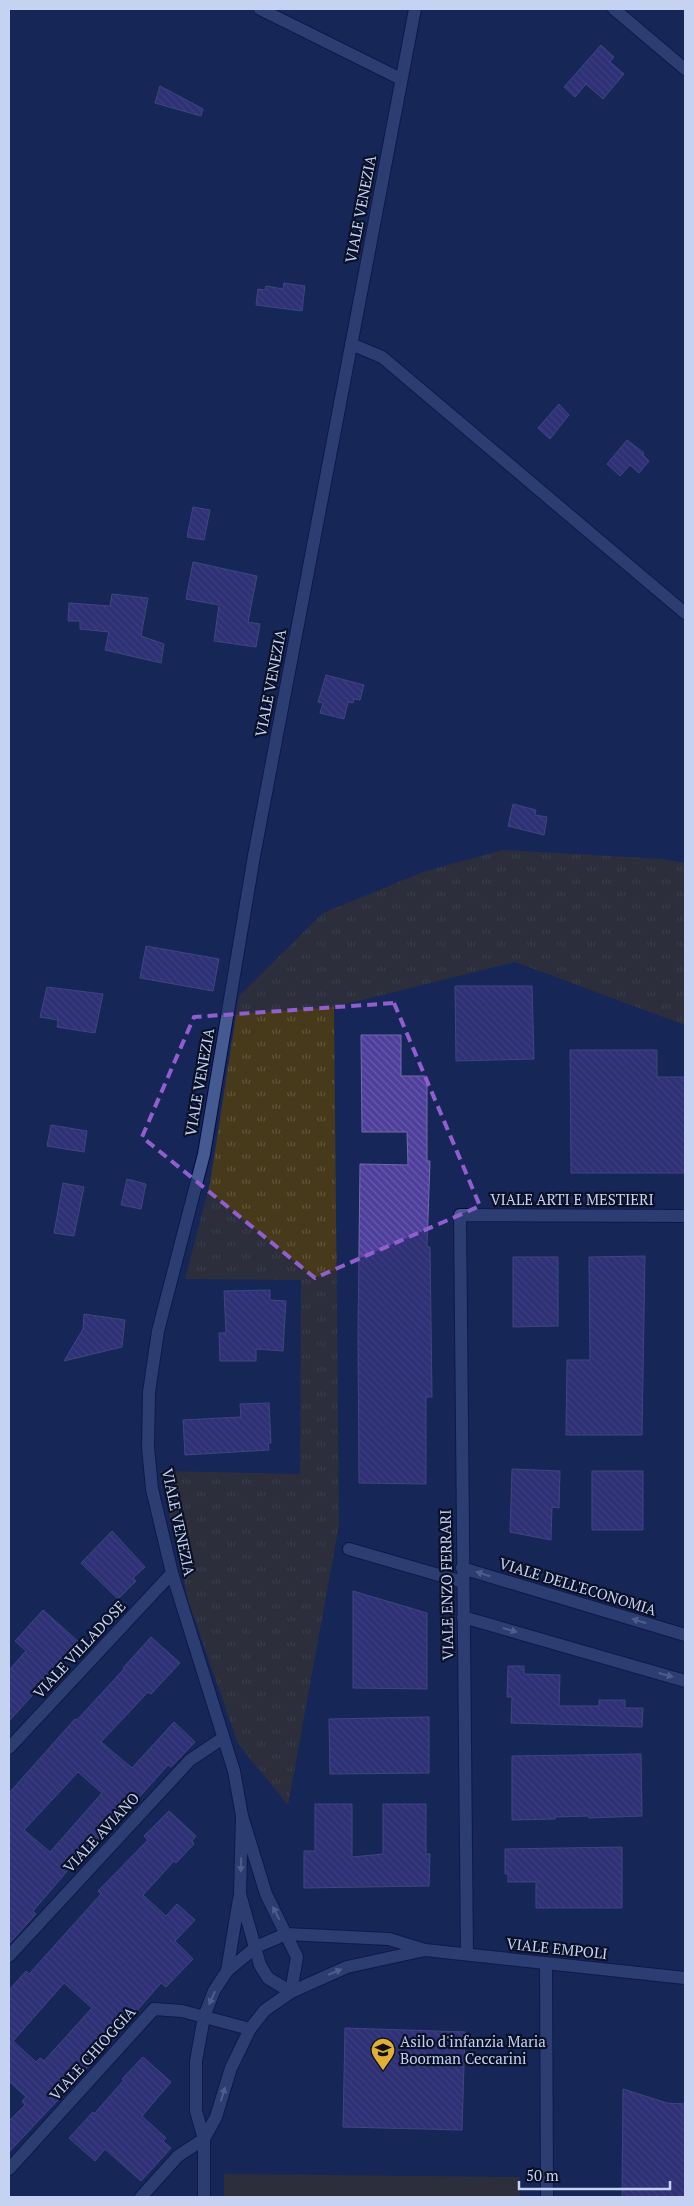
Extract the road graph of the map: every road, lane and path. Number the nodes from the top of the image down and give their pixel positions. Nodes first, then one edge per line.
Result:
1 (260, 9) edge
2 (415, 9) edge
3 (614, 9) edge
4 (685, 69) edge
5 (401, 79) junction
6 (350, 344) junction
7 (685, 613) edge
8 (460, 1215) joint
9 (685, 1216) edge
10 (349, 1549) dead end
11 (462, 1568) junction
12 (172, 1573) junction
13 (463, 1582) junction
14 (463, 1617) junction
15 (685, 1635) edge
16 (685, 1681) edge
17 (223, 1738) junction
18 (9, 1748) edge
19 (242, 1816) junction
20 (240, 1894) junction
21 (286, 1934) junction
22 (256, 1947) junction
23 (425, 1950) junction
24 (467, 1954) junction
25 (9, 1956) edge
26 (546, 1963) junction
27 (228, 1971) junction
28 (685, 1978) edge
29 (291, 1992) junction
30 (204, 2016) junction
31 (250, 2029) junction
32 (204, 2139) junction
33 (9, 2169) edge
34 (141, 2197) edge
35 (204, 2197) edge
36 (547, 2197) edge

1 - 5 street
2 - 5 street, VIALE VENEZIA
3 - 4 street
5 - 6 street, VIALE VENEZIA
6 - 7 street
6 - 12 street, VIALE VENEZIA
8 - 9 street, VIALE ARTI E MESTIERI
8 - 11 street, VIALE ENZO FERRARI
10 - 13 street
11 - 13 street, VIALE ENZO FERRARI
15 -> 11 street, VIALE DELL'ECONOMIA
12 - 17 street, VIALE VENEZIA
12 - 18 street, VIALE VILLADOSE
13 - 14 street, VIALE ENZO FERRARI
14 -> 16 street
14 - 24 street, VIALE ENZO FERRARI
17 - 19 street, VIALE VENEZIA
17 - 25 street, VIALE AVIANO
19 -> 20 street, VIALE VENEZIA
21 -> 19 street, VIALE VENEZIA
20 - 22 street, VIALE VENEZIA
20 - 27 street, VIALE VENEZIA
21 - 22 street, VIALE VENEZIA
21 - 23 street, VIALE EMPOLI
21 - 29 street, VIALE VENEZIA
22 - 27 street, VIALE VENEZIA
22 - 29 street, VIALE VENEZIA
23 - 24 street, VIALE EMPOLI
29 -> 23 street, VIALE EMPOLI
24 - 26 street, VIALE EMPOLI
26 - 28 street, VIALE EMPOLI
26 - 36 street
27 -> 30 street, VIALE VENEZIA
29 - 31 street, VIALE VENEZIA
30 - 31 street, VIALE CHIOGGIA
30 - 32 street, VIALE VENEZIA
30 - 33 street, VIALE CHIOGGIA
32 -> 31 street, VIALE VENEZIA
32 - 34 street
32 - 35 street, VIALE VENEZIA

